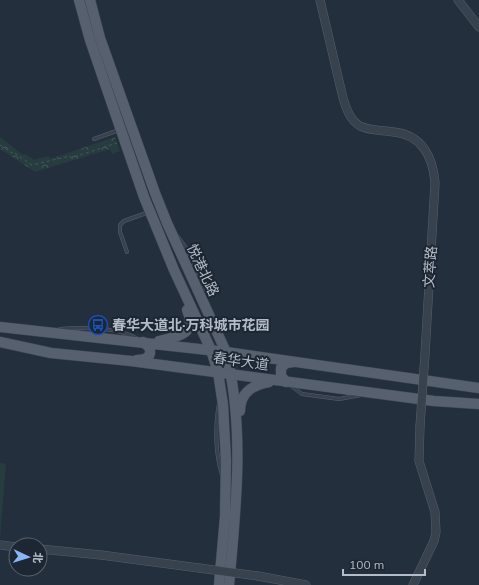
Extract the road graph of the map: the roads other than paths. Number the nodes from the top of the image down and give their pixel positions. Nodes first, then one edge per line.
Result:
1 (80, 0) edge
2 (90, 0) edge
3 (320, 0) edge
4 (458, 0) edge
5 (479, 27) edge
6 (121, 129) junction
7 (94, 139) dead end
8 (150, 211) junction
9 (127, 252) dead end
10 (174, 270) junction
11 (0, 328) edge
12 (0, 342) edge
13 (147, 343) junction
14 (211, 350) junction
15 (226, 352) junction
16 (131, 360) junction
17 (295, 362) junction
18 (218, 372) junction
19 (232, 375) junction
20 (280, 381) junction
21 (477, 387) edge
22 (479, 405) edge
23 (237, 460) junction
24 (48, 550) edge
25 (218, 585) edge
26 (229, 585) edge
27 (306, 585) edge
28 (413, 585) edge

1 - 6 main road, 悦港北路
2 - 15 main road, 悦港北路
3 - 28 street, 文萃路, bridge
4 - 5 street
6 - 7 lane
6 - 8 main road, 悦港北路
8 - 9 lane
8 - 10 main road, 悦港北路
10 - 13 main road
10 - 14 main road, 悦港北路
11 - 13 main road, 春华大道
12 - 16 main road, 春华大道
13 - 14 main road, 春华大道
13 - 16 main road
14 - 15 main road, 春华大道
14 - 18 main road, 悦港北路
15 - 17 main road, 春华大道
15 - 19 main road, 悦港北路
16 - 18 main road, 春华大道
17 - 20 main road
17 - 21 main road, 春华大道
18 - 19 main road, 春华大道
18 - 25 main road, 悦港北路
19 - 20 main road, 春华大道
19 - 23 main road, 悦港北路
20 - 22 main road, 春华大道
20 - 23 main road
23 - 26 main road, 悦港北路
24 - 27 street, bridge

